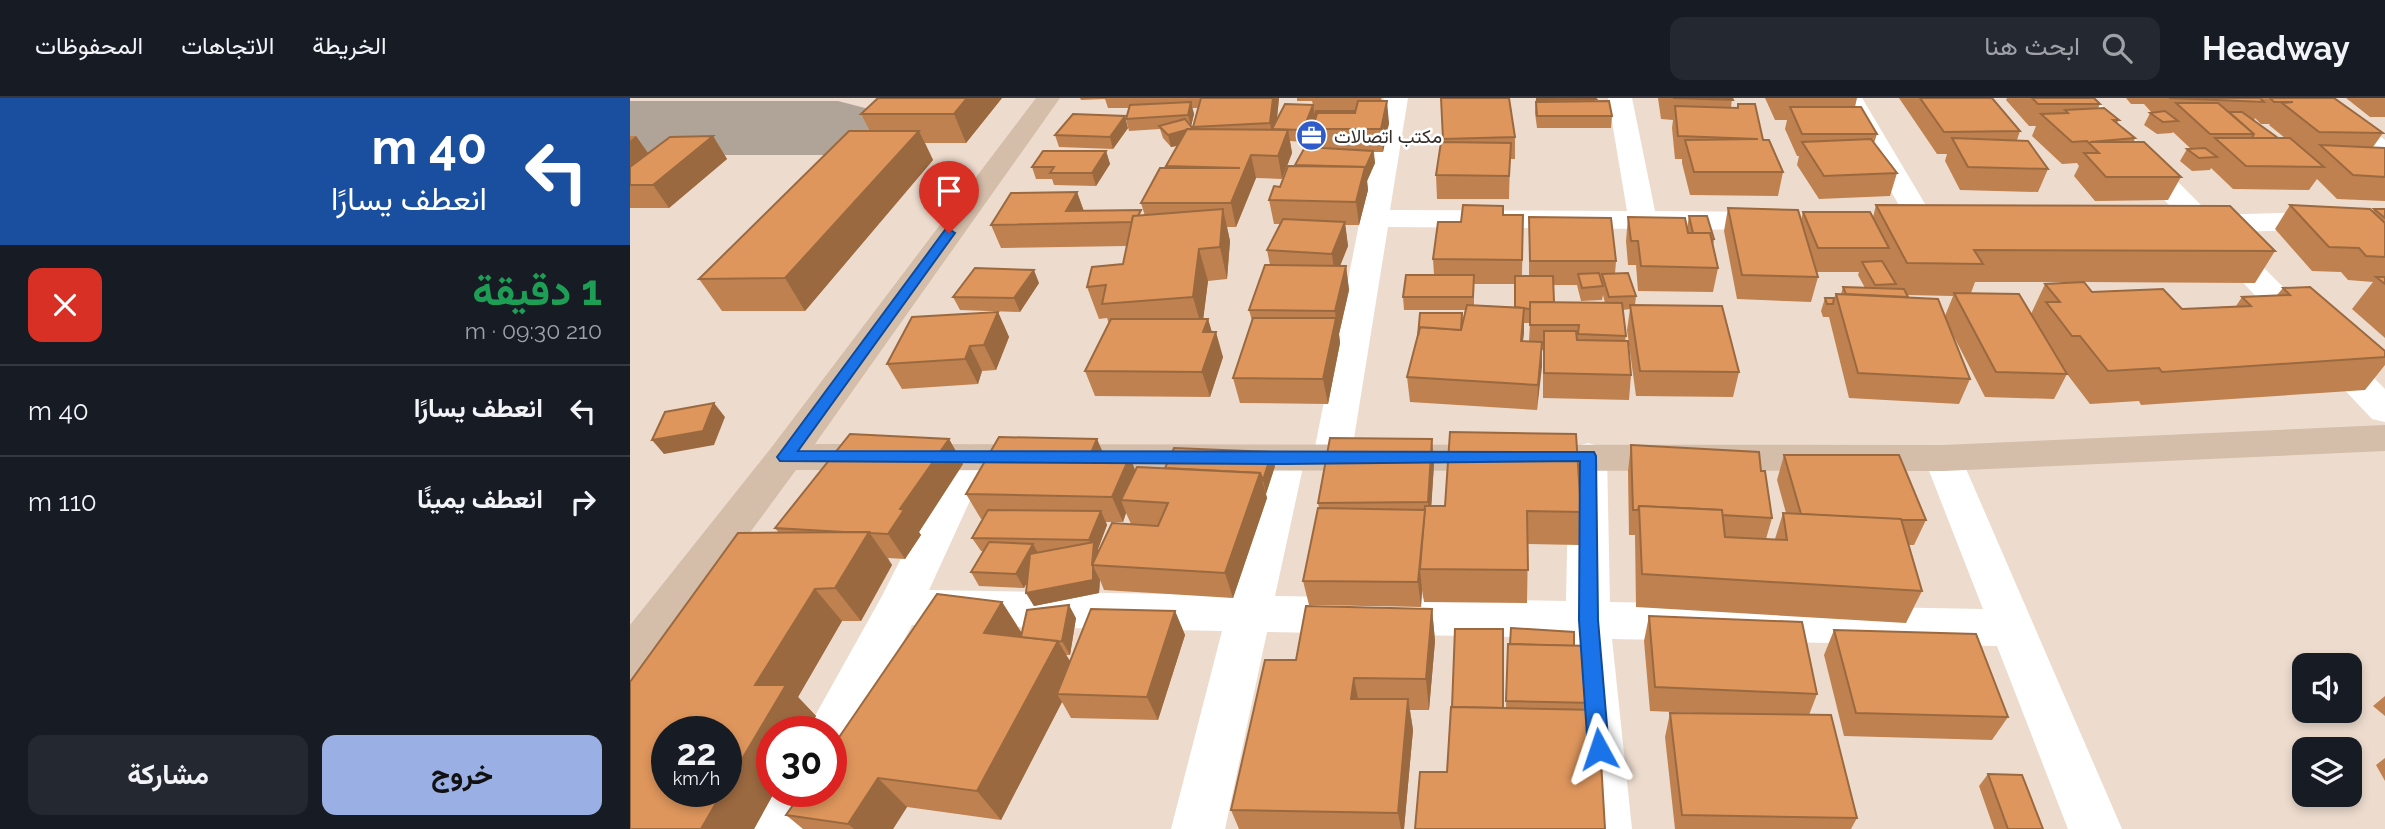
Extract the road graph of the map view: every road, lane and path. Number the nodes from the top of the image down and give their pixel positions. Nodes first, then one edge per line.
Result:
1 (1048, 98) edge
2 (1396, 98) edge
3 (1620, 98) edge
4 (1850, 98) edge
5 (2081, 98) edge
6 (2313, 98) edge
7 (2385, 152) edge
8 (1376, 218) junction
9 (1642, 218) junction
10 (2385, 219) edge
11 (1803, 222) edge
12 (1923, 224) edge
13 (2165, 224) edge
14 (2205, 224) junction
15 (2385, 410) edge
16 (2385, 438) edge
17 (1588, 456) junction
18 (785, 457) junction
19 (971, 457) junction
20 (1332, 457) junction
21 (1286, 458) junction
22 (1943, 458) junction
23 (900, 607) junction
24 (1248, 614) junction
25 (1588, 620) junction
26 (2012, 628) junction
27 (630, 660) edge
28 (839, 716) edge
29 (788, 807) edge
30 (776, 829) edge
31 (1198, 829) edge
32 (1605, 829) edge
33 (2095, 829) edge

1 - 18 street
2 - 8 street
3 - 9 street
4 - 12 street
5 - 14 street
6 - 7 street
8 - 9 street
8 - 20 street
9 - 11 street
10 - 14 street
13 - 14 street
14 - 15 street
16 - 22 street
17 - 20 street
17 - 22 street
17 - 25 street
18 - 19 street
18 - 27 street
19 - 21 street
19 - 23 street
20 - 21 street
21 - 24 street
22 - 26 street
23 - 24 street
23 - 28 street
24 - 25 street
24 - 31 street
25 - 26 street
25 - 32 street
26 - 33 street
29 - 30 street

